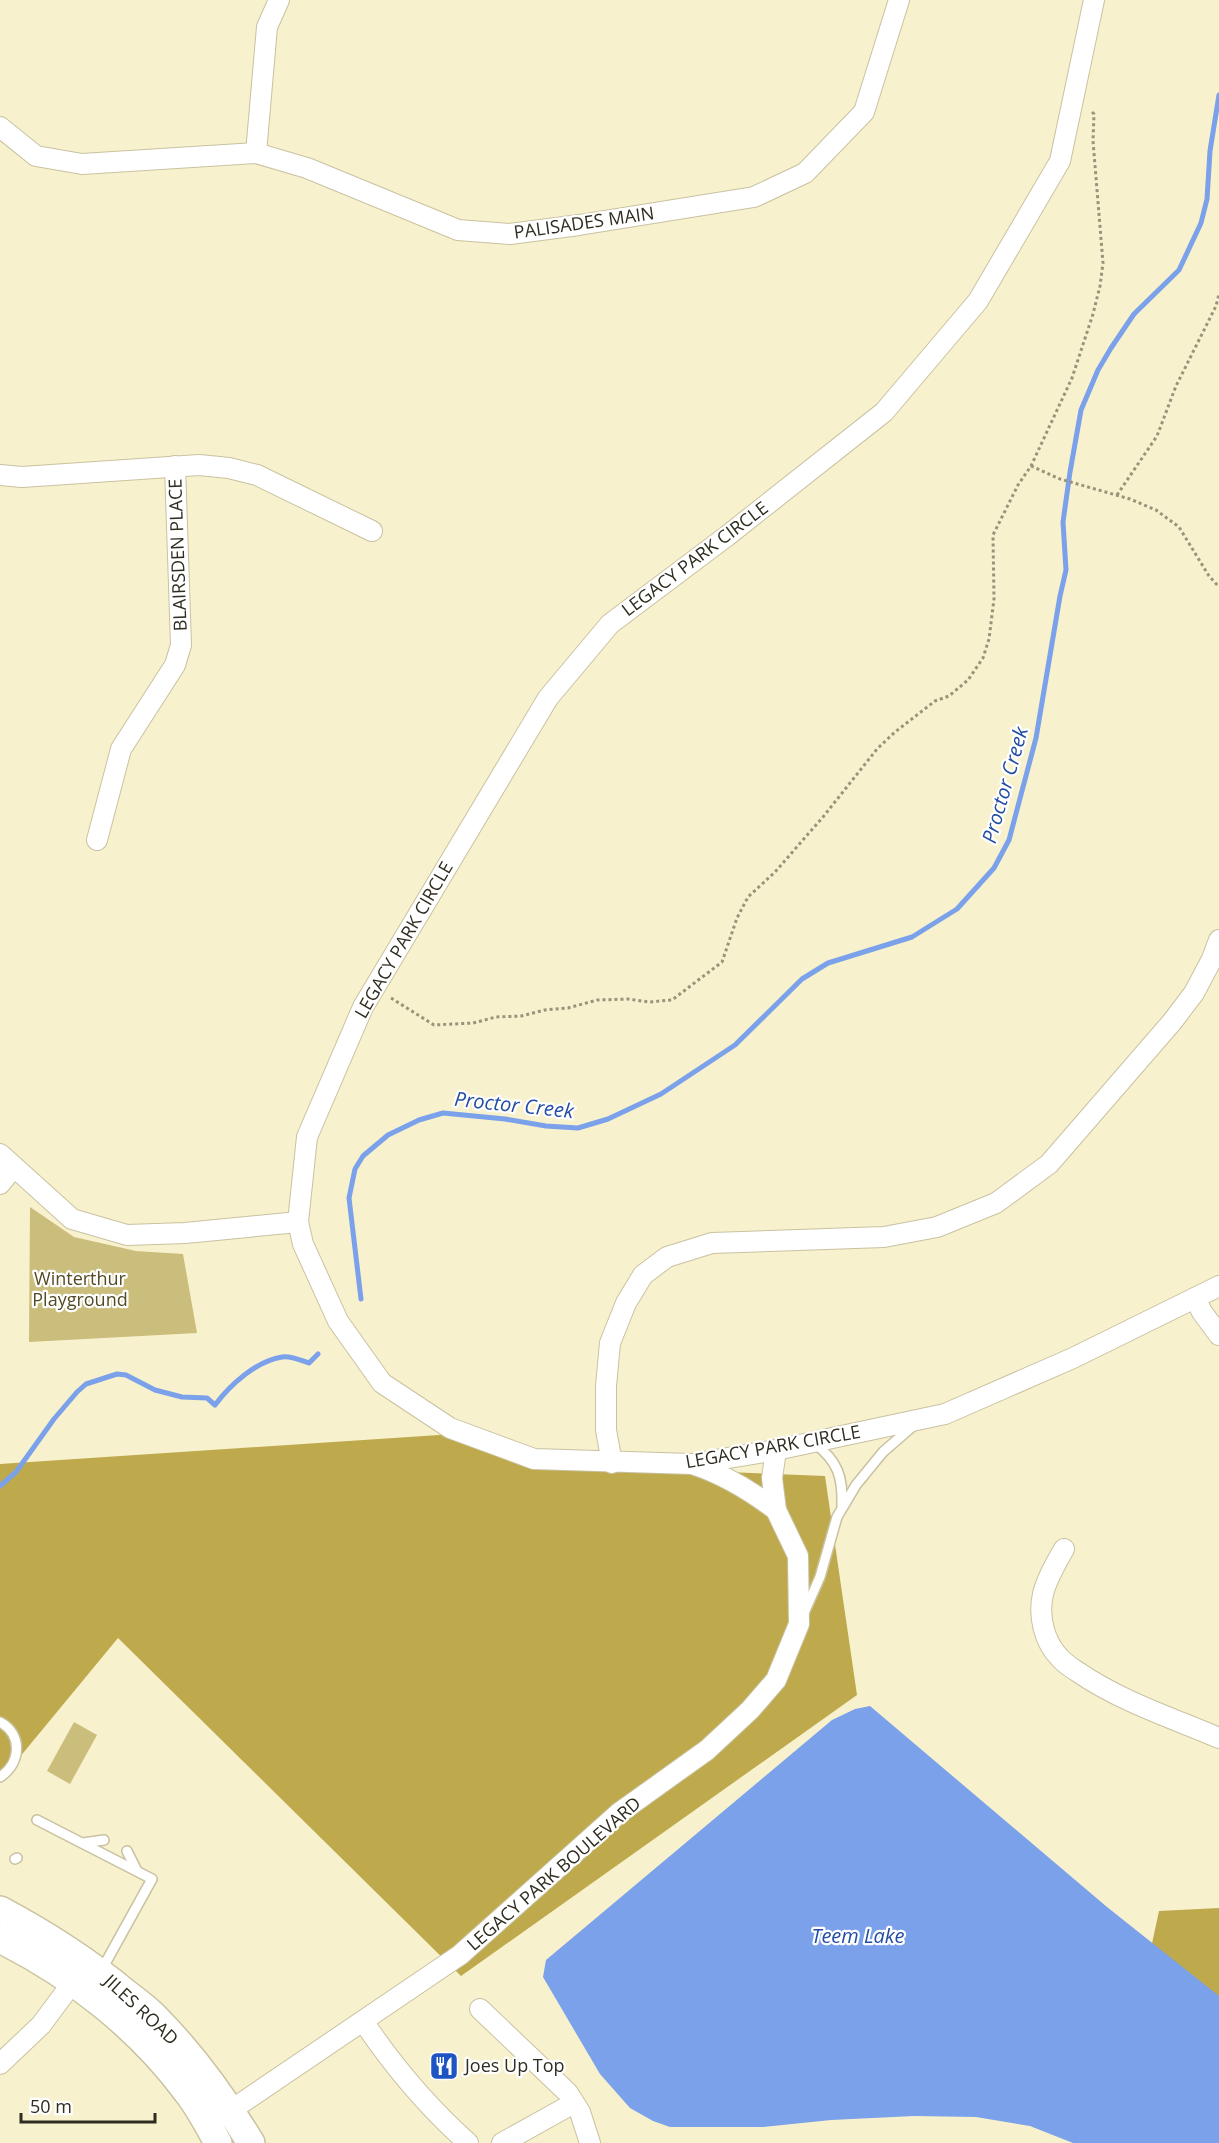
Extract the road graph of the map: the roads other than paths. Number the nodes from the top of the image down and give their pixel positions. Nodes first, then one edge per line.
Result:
1 (279, 0) edge
2 (899, 0) edge
3 (1094, 0) edge
4 (0, 127) edge
5 (256, 153) junction
6 (175, 466) junction
7 (0, 475) edge
8 (372, 531) dead end
9 (97, 840) dead end
10 (1219, 940) edge
11 (7, 1161) edge
12 (0, 1184) edge
13 (298, 1222) junction
14 (1219, 1286) edge
15 (1195, 1298) junction
16 (1219, 1335) edge
17 (920, 1420) junction
18 (813, 1442) junction
19 (776, 1450) junction
20 (612, 1462) junction
21 (692, 1464) junction
22 (842, 1508) junction
23 (776, 1510) junction
24 (1064, 1549) dead end
25 (799, 1624) junction
26 (0, 1722) edge
27 (1219, 1738) edge
28 (0, 1777) edge
29 (38, 1820) dead end
30 (104, 1840) dead end
31 (82, 1843) junction
32 (128, 1851) dead end
33 (137, 1871) junction
34 (0, 1910) edge
35 (0, 1939) edge
36 (101, 1972) junction
37 (73, 1982) junction
38 (480, 2009) dead end
39 (363, 2021) junction
40 (0, 2064) edge
41 (574, 2103) junction
42 (231, 2110) junction
43 (213, 2134) edge
44 (251, 2143) edge
45 (468, 2143) edge
46 (502, 2143) edge
47 (591, 2143) edge

1 - 5 street
2 - 5 street, PALISADES MAIN
3 - 13 street, LEGACY PARK CIRCLE
4 - 5 street, PALISADES MAIN
6 - 7 street
6 - 8 street
6 - 9 street, BLAIRSDEN PLACE
10 - 20 street
11 - 12 street
11 - 13 street
13 - 20 street, LEGACY PARK CIRCLE
14 - 15 street, LEGACY PARK CIRCLE
15 - 16 street
15 - 17 street, LEGACY PARK CIRCLE
17 - 18 street, LEGACY PARK CIRCLE
17 - 22 lane
18 - 19 street, LEGACY PARK CIRCLE
18 - 22 lane
19 - 21 street, LEGACY PARK CIRCLE
19 - 23 street, LEGACY PARK BOULEVARD
20 - 21 street, LEGACY PARK CIRCLE
21 - 23 street
22 - 25 lane
23 - 25 street, LEGACY PARK BOULEVARD
24 - 27 street
25 - 39 street, LEGACY PARK BOULEVARD
26 - 28 lane
29 - 31 lane
30 - 31 lane
31 - 33 lane
32 - 33 lane
33 - 36 lane
34 - 36 street, JILES ROAD
35 - 37 street, JILES ROAD
36 - 42 street, JILES ROAD
37 - 40 street
37 - 43 street, JILES ROAD
38 - 41 street
39 - 42 street, LEGACY PARK BOULEVARD
39 - 45 street
41 - 46 street
41 - 47 street
42 - 43 street, LEGACY PARK BOULEVARD
42 - 44 street, JILES ROAD

